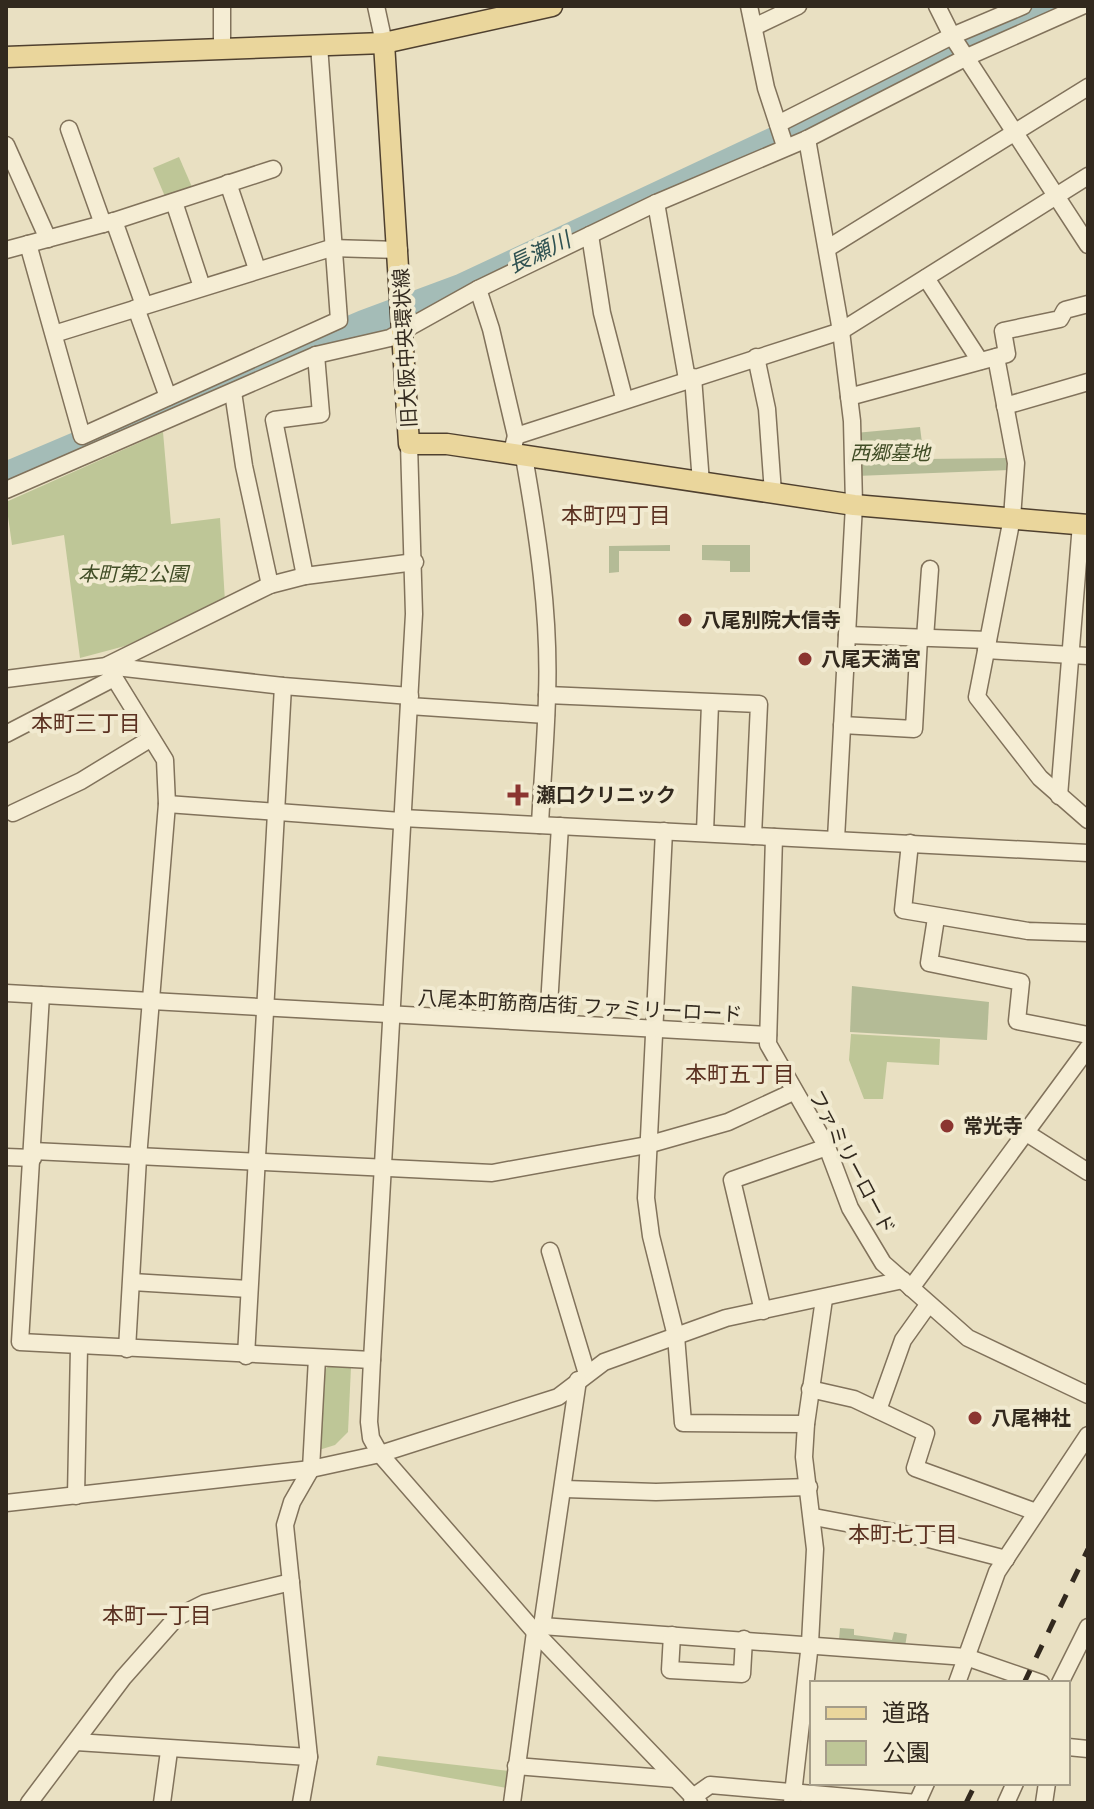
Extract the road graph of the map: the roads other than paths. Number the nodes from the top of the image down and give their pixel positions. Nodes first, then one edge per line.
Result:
1 (222, 6) edge
2 (376, 6) edge
3 (552, 6) edge
4 (749, 6) edge
5 (798, 6) edge
6 (937, 6) edge
7 (1023, 6) edge
8 (1082, 6) edge
9 (754, 27) junction
10 (384, 43) junction
11 (319, 45) junction
12 (222, 48) junction
13 (960, 48) junction
14 (6, 57) edge
15 (1088, 87) edge
16 (69, 129) dead end
17 (1015, 131) junction
18 (782, 136) junction
19 (807, 139) junction
20 (6, 145) edge
21 (273, 169) dead end
22 (1088, 176) edge
23 (228, 183) junction
24 (1056, 196) junction
25 (174, 202) junction
26 (656, 203) junction
27 (108, 223) junction
28 (590, 235) junction
29 (48, 239) junction
30 (28, 244) junction
31 (1088, 245) edge
32 (331, 248) junction
33 (828, 248) junction
34 (6, 250) edge
35 (399, 250) junction
36 (257, 269) junction
37 (926, 278) junction
38 (202, 287) junction
39 (478, 289) junction
40 (1088, 304) edge
41 (140, 306) junction
42 (404, 323) junction
43 (841, 331) junction
44 (54, 334) junction
45 (316, 355) junction
46 (756, 357) junction
47 (988, 359) junction
48 (690, 378) junction
49 (1088, 382) edge
50 (233, 392) junction
51 (168, 397) junction
52 (849, 397) junction
53 (624, 398) junction
54 (1005, 406) junction
55 (409, 444) junction
56 (517, 449) junction
57 (701, 483) junction
58 (6, 490) edge
59 (773, 493) junction
60 (854, 505) junction
61 (1012, 518) junction
62 (1084, 524) edge
63 (415, 562) junction
64 (930, 569) dead end
65 (305, 576) junction
66 (270, 585) junction
67 (847, 635) junction
68 (922, 638) junction
69 (987, 645) junction
70 (1070, 655) junction
71 (1088, 656) edge
72 (111, 672) junction
73 (6, 679) edge
74 (283, 686) junction
75 (547, 695) junction
76 (409, 701) junction
77 (710, 704) junction
78 (546, 715) junction
79 (842, 725) junction
80 (6, 734) edge
81 (150, 739) junction
82 (1059, 796) junction
83 (167, 804) junction
84 (13, 813) dead end
85 (276, 814) junction
86 (402, 819) junction
87 (1088, 820) edge
88 (540, 825) junction
89 (560, 826) junction
90 (664, 831) junction
91 (705, 832) junction
92 (753, 836) junction
93 (774, 837) junction
94 (836, 839) junction
95 (910, 843) junction
96 (1088, 853) edge
97 (936, 918) junction
98 (1088, 933) edge
99 (6, 993) edge
100 (41, 995) junction
101 (153, 1003) junction
102 (266, 1009) junction
103 (390, 1016) junction
104 (548, 1022) junction
105 (654, 1029) junction
106 (768, 1035) junction
107 (1088, 1035) edge
108 (1088, 1048) edge
109 (793, 1092) junction
110 (1025, 1132) junction
111 (647, 1145) junction
112 (827, 1147) junction
113 (33, 1154) junction
114 (6, 1157) edge
115 (138, 1158) junction
116 (256, 1160) junction
117 (382, 1170) junction
118 (1088, 1172) edge
119 (550, 1251) dead end
120 (132, 1282) junction
121 (907, 1284) junction
122 (249, 1289) junction
123 (824, 1299) junction
124 (928, 1305) junction
125 (24, 1311) junction
126 (763, 1311) junction
127 (6, 1312) edge
128 (676, 1336) junction
129 (79, 1347) junction
130 (127, 1349) junction
131 (246, 1356) junction
132 (317, 1358) junction
133 (372, 1360) junction
134 (582, 1377) junction
135 (810, 1389) junction
136 (1088, 1395) edge
137 (878, 1410) junction
138 (806, 1424) junction
139 (1088, 1435) edge
140 (380, 1454) junction
141 (311, 1469) junction
142 (809, 1487) junction
143 (565, 1489) junction
144 (76, 1496) junction
145 (6, 1503) edge
146 (1036, 1512) junction
147 (814, 1517) junction
148 (1006, 1559) junction
149 (291, 1582) junction
150 (1088, 1627) edge
151 (539, 1629) junction
152 (672, 1635) junction
153 (744, 1639) junction
154 (810, 1643) junction
155 (1084, 1644) edge
156 (966, 1657) junction
157 (958, 1681) edge
158 (1035, 1681) edge
159 (1061, 1681) edge
160 (76, 1742) junction
161 (169, 1751) junction
162 (309, 1757) junction
163 (516, 1766) junction
164 (675, 1779) junction
165 (925, 1785) edge
166 (792, 1798) edge
167 (695, 1801) edge
168 (29, 1803) edge
169 (162, 1803) edge
170 (301, 1803) edge
171 (512, 1803) edge

1 - 12 street
2 - 10 street
3 - 10 main road
4 - 9 street
5 - 9 street
6 - 13 street
7 - 13 street
8 - 13 street
9 - 18 street
10 - 11 main road
10 - 35 main road, 旧大阪中央環状線
11 - 12 main road
11 - 32 street
12 - 14 main road
13 - 17 street
13 - 18 street
13 - 19 street
15 - 17 street
16 - 27 street
17 - 24 street
17 - 33 street
18 - 19 street
18 - 26 street
19 - 33 street
20 - 29 street
21 - 23 street
22 - 24 street
23 - 25 street
23 - 36 street
24 - 31 street
24 - 37 street
25 - 27 street
25 - 38 street
26 - 28 street
26 - 48 street
27 - 29 street
27 - 41 street
28 - 39 street
28 - 53 street
29 - 30 street
30 - 34 street
30 - 44 street
32 - 35 street
32 - 36 street
32 - 51 street
33 - 43 street
35 - 42 main road, 旧大阪中央環状線
36 - 38 street
37 - 43 street
37 - 47 street
38 - 41 street
39 - 42 street
39 - 56 street
40 - 47 street
41 - 44 street
41 - 51 street
42 - 45 street
42 - 55 main road, 旧大阪中央環状線
43 - 46 street
43 - 52 street
44 - 51 street
45 - 50 street
45 - 65 street
46 - 48 street
46 - 59 street
47 - 52 street
47 - 54 street
48 - 53 street
48 - 57 street
49 - 54 street
50 - 58 street
50 - 66 street
52 - 60 street
53 - 56 street
54 - 61 street
55 - 56 main road, 旧大阪中央環状線
55 - 63 street
56 - 57 main road, 旧大阪中央環状線
56 - 75 street
57 - 59 main road, 旧大阪中央環状線
59 - 60 main road, 旧大阪中央環状線
60 - 61 main road, 旧大阪中央環状線
60 - 67 street
61 - 62 main road, 旧大阪中央環状線
61 - 69 street
62 - 70 street
63 - 65 street
63 - 76 street
64 - 68 street
65 - 66 street
66 - 72 street
67 - 68 street
67 - 79 street
68 - 69 street
68 - 79 street
69 - 70 street
69 - 82 street
70 - 71 street
70 - 82 street
72 - 73 street
72 - 74 street
72 - 80 street
72 - 81 street
74 - 76 street
74 - 85 street
75 - 77 street
75 - 78 street
76 - 78 street
76 - 86 street
77 - 91 street
77 - 92 street
78 - 88 street
79 - 94 street
81 - 83 street
81 - 84 street
82 - 87 street
83 - 85 street
83 - 101 street
85 - 86 street
85 - 102 street
86 - 88 street
86 - 103 street
88 - 89 street
89 - 90 street
89 - 104 street
90 - 91 street
90 - 105 street
91 - 92 street
92 - 93 street
93 - 94 street
93 - 106 street, ファミリーロード
94 - 95 street
95 - 96 street
95 - 97 street
97 - 98 street
97 - 107 street
99 - 100 street, 八尾本町筋商店街 ファミリーロード
100 - 101 street, 八尾本町筋商店街 ファミリーロード
100 - 113 street
101 - 102 street, 八尾本町筋商店街 ファミリーロード
101 - 115 street
102 - 103 street, 八尾本町筋商店街 ファミリーロード
102 - 116 street
103 - 104 street, 八尾本町筋商店街 ファミリーロード
103 - 117 street
104 - 105 street, 八尾本町筋商店街 ファミリーロード
105 - 106 street, 八尾本町筋商店街 ファミリーロード
105 - 111 street
106 - 109 street, ファミリーロード
108 - 110 street
109 - 111 street
109 - 112 street, ファミリーロード
110 - 118 street
110 - 121 street
111 - 117 street
111 - 128 street
112 - 121 street, ファミリーロード
112 - 126 street
113 - 114 street
113 - 115 street
113 - 125 street
115 - 116 street
115 - 120 street
116 - 117 street
116 - 122 street
117 - 133 street
119 - 134 street
120 - 122 street
120 - 130 street
121 - 123 street
121 - 124 street, ファミリーロード
122 - 131 street
123 - 126 street
123 - 135 street
124 - 136 street, ファミリーロード
124 - 137 street
125 - 127 street
125 - 129 street
126 - 128 street
128 - 134 street
128 - 138 street
129 - 130 street
129 - 144 street
130 - 131 street
131 - 132 street
132 - 133 street
132 - 141 street
133 - 140 street
134 - 140 street
134 - 143 street
135 - 137 street
135 - 138 street
137 - 146 street
138 - 142 street
139 - 146 street
140 - 141 street
140 - 151 street
141 - 144 street
141 - 149 street
142 - 143 street
142 - 147 street
143 - 151 street
144 - 145 street
146 - 148 street
147 - 148 street
147 - 154 street
148 - 156 street
149 - 160 street
149 - 162 street
150 - 155 street
151 - 152 street
151 - 163 street
151 - 164 street
152 - 153 street
152 - 153 street
153 - 154 street
154 - 156 street
154 - 166 street
155 - 159 street
156 - 157 street
156 - 158 street
160 - 161 street
160 - 168 street
161 - 162 street
161 - 169 street
162 - 170 street
163 - 164 street
163 - 171 street
164 - 167 street
165 - 166 street
166 - 167 street

